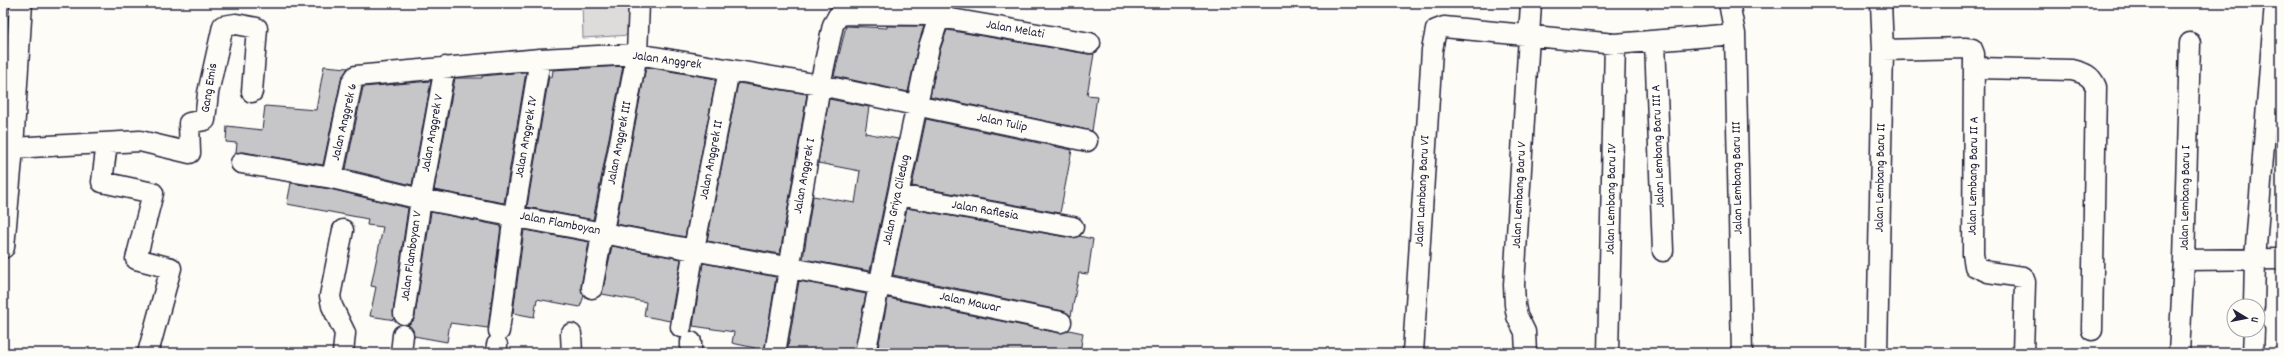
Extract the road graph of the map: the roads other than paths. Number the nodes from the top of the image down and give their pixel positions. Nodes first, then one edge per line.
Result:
1 (21, 3) edge
2 (639, 3) edge
3 (1531, 3) edge
4 (1729, 3) edge
5 (1881, 3) edge
6 (2275, 3) edge
7 (936, 9) edge
8 (1735, 34) junction
9 (1530, 36) junction
10 (1655, 42) junction
11 (1090, 43) dead end
12 (2190, 43) dead end
13 (1615, 44) junction
14 (1883, 50) junction
15 (637, 54) junction
16 (540, 59) junction
17 (445, 67) junction
18 (1975, 68) junction
19 (729, 70) junction
20 (366, 74) joint
21 (10, 76) edge
22 (820, 85) junction
23 (252, 92) dead end
24 (917, 106) junction
25 (1087, 141) dead end
26 (107, 143) junction
27 (12, 148) junction
28 (241, 163) dead end
29 (332, 178) junction
30 (898, 195) junction
31 (421, 199) junction
32 (514, 215) junction
33 (1073, 227) dead end
34 (343, 230) dead end
35 (602, 232) junction
36 (3, 247) edge
37 (694, 249) junction
38 (1663, 251) dead end
39 (2256, 259) junction
40 (2281, 259) edge
41 (2184, 260) junction
42 (789, 268) junction
43 (880, 285) junction
44 (592, 288) dead end
45 (2254, 298) edge
46 (404, 314) dead end
47 (1061, 322) dead end
48 (2092, 330) dead end
49 (2254, 338) edge
50 (688, 341) edge
51 (497, 343) edge
52 (148, 353) edge
53 (343, 353) edge
54 (775, 353) edge
55 (865, 353) edge
56 (1413, 353) edge
57 (1526, 353) edge
58 (1608, 353) edge
59 (1742, 353) edge
60 (1877, 353) edge
61 (2022, 353) edge
62 (2179, 353) edge
63 (2253, 353) edge

1 - 21 main road
2 - 15 street
3 - 9 street, Jalan Lembang Baru V
4 - 8 street, Jalan Lembang Baru III
5 - 14 street, Jalan Lembang Baru II
6 - 39 street
7 - 11 street, Jalan Melati
7 - 22 street
7 - 24 street, Jalan Griya Ciledug
8 - 10 street
8 - 59 street, Jalan Lembang Baru III
9 - 13 street
9 - 56 street, Jalan Lambang Baru VI
9 - 57 street, Jalan Lembang Baru V
10 - 13 street
10 - 38 street, Jalan Lembang Baru III A
12 - 41 street, Jalan Lembang Baru I
13 - 58 street, Jalan Lembang Baru IV
14 - 18 street, Jalan Lembang Baru II A
14 - 60 street, Jalan Lembang Baru II
15 - 16 street, Jalan Anggrek
15 - 19 street, Jalan Anggrek
15 - 35 street, Jalan Anggrek III
16 - 17 street, Jalan Anggrek
16 - 32 street, Jalan Anggrek IV
17 - 20 street, Jalan Anggrek
17 - 31 street, Jalan Anggrek V
18 - 48 street
18 - 61 street, Jalan Lembang Baru II A
19 - 22 street, Jalan Anggrek
19 - 37 street, Jalan Anggrek II
20 - 29 street, Jalan Anggrek 6
21 - 27 main road
22 - 24 street, Jalan Anggrek
22 - 42 street, Jalan Anggrek I
23 - 26 street, Gang Emis
24 - 25 street, Jalan Tulip
24 - 30 street, Jalan Griya Ciledug
26 - 27 street, Gang Emis
26 - 52 street
27 - 36 main road
28 - 29 street, Jalan Flamboyan
29 - 31 street, Jalan Flamboyan
30 - 33 street, Jalan Raflesia
30 - 43 street, Jalan Griya Ciledug
31 - 32 street, Jalan Flamboyan
31 - 46 street, Jalan Flamboyan V
32 - 35 street, Jalan Flamboyan
32 - 51 street, Jalan Anggrek IV
34 - 53 street
35 - 37 street, Jalan Flamboyan
35 - 44 street, Jalan Anggrek III
37 - 42 street, Jalan Flamboyan
37 - 50 street, Jalan Anggrek II
39 - 40 street
39 - 41 street
39 - 45 street
41 - 62 street, Jalan Lembang Baru I
42 - 43 street, Jalan Flamboyan
42 - 54 street, Jalan Anggrek I
43 - 47 street, Jalan Mawar
43 - 55 street, Jalan Griya Ciledug
49 - 63 street

